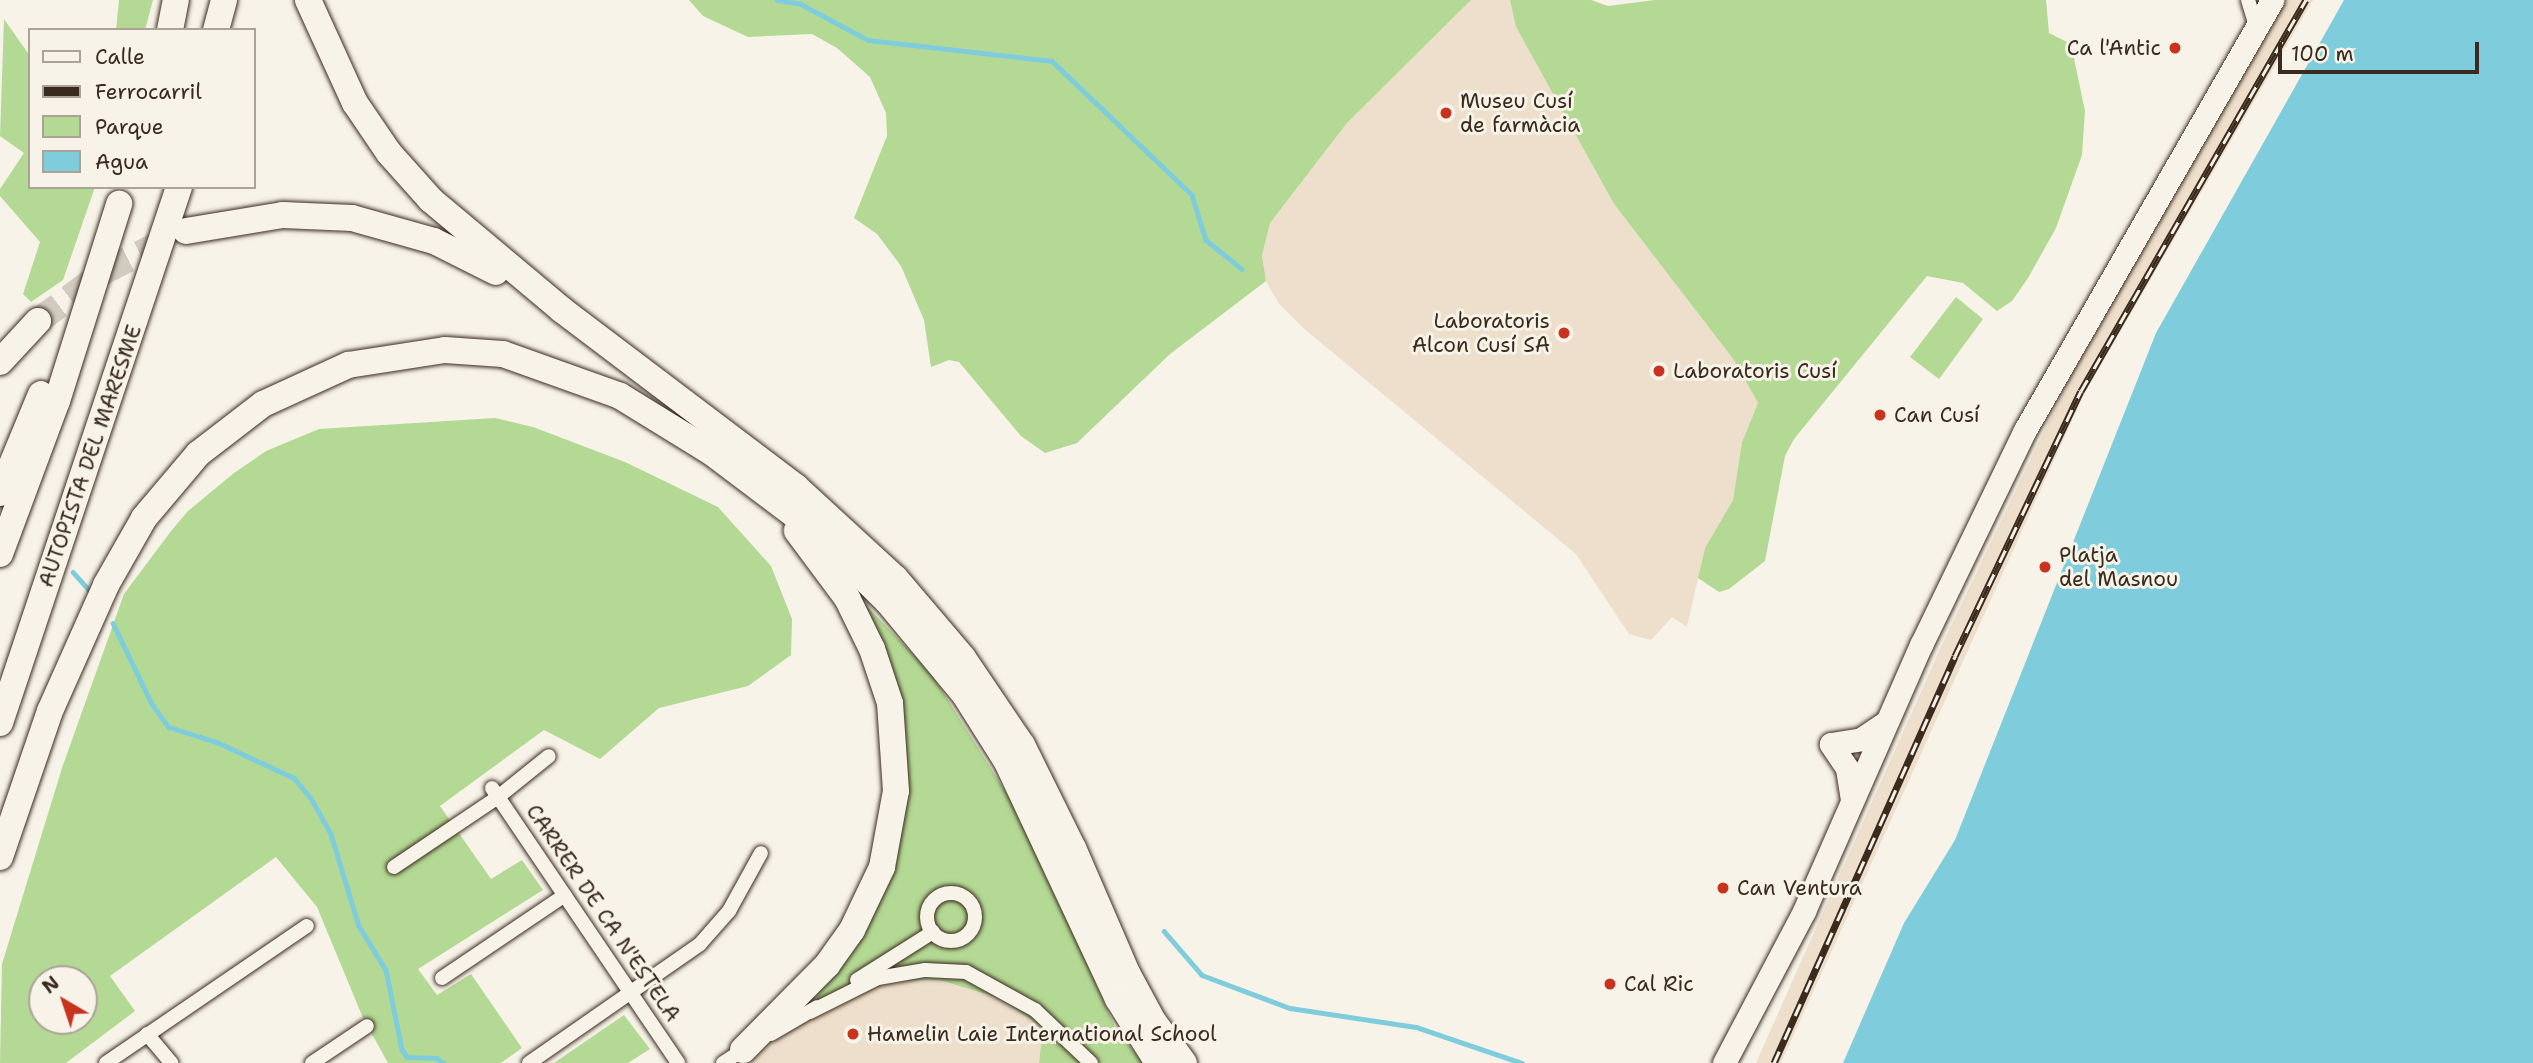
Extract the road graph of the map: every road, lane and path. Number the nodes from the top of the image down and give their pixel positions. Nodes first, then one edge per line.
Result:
1 (176, 0) edge
2 (224, 0) edge
3 (308, 0) edge
4 (2248, 0) edge
5 (2272, 0) edge
6 (2256, 27) junction
7 (170, 28) edge
8 (217, 28) edge
9 (165, 189) edge
10 (177, 189) edge
11 (122, 195) edge
12 (187, 231) tunnel mouth
13 (562, 310) junction
14 (38, 321) tunnel mouth
15 (0, 362) edge
16 (760, 487) junction
17 (0, 493) edge
18 (0, 554) edge
19 (0, 668) edge
20 (1886, 722) junction
21 (0, 723) edge
22 (549, 755) dead end
23 (495, 792) junction
24 (1851, 808) junction
25 (761, 853) dead end
26 (0, 857) edge
27 (394, 867) dead end
28 (565, 895) junction
29 (307, 926) dead end
30 (933, 932) dead end
31 (442, 978) dead end
32 (632, 994) junction
33 (810, 1012) junction
34 (367, 1026) dead end
35 (147, 1034) junction
36 (733, 1056) edge
37 (106, 1063) edge
38 (171, 1063) edge
39 (312, 1063) edge
40 (529, 1063) edge
41 (678, 1063) edge
42 (1091, 1063) edge
43 (1158, 1063) edge
44 (1184, 1063) edge
45 (1724, 1063) edge

1 - 7 highway
2 - 8 highway
3 - 13 highway
4 - 6 street
5 - 6 main road
6 - 20 main road
9 - 19 highway
10 - 21 highway, AUTOPISTA DEL MARESME
11 - 17 highway
11 - 18 highway
12 - 13 highway
13 - 44 highway
14 - 15 highway
16 - 26 highway
16 - 36 highway
16 - 43 highway
20 - 24 main road
20 - 24 main road
22 - 23 street
23 - 27 street
23 - 28 street, CARRER DE CA N'ESTELA
24 - 45 main road
25 - 32 street
28 - 31 street
28 - 32 street, CARRER DE CA N'ESTELA
29 - 35 street
30 - 33 street
32 - 40 street
32 - 41 street, CARRER DE CA N'ESTELA
33 - 36 street
33 - 42 street
34 - 39 street
35 - 37 street
35 - 38 street

